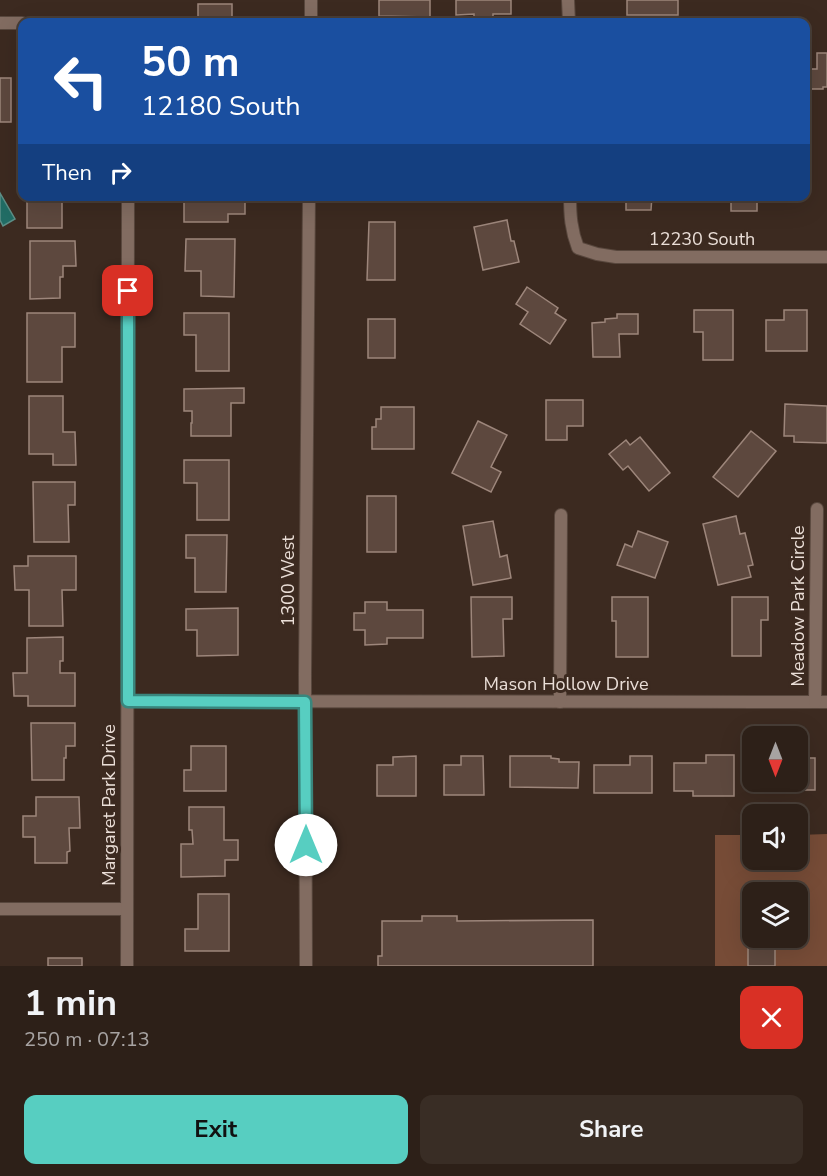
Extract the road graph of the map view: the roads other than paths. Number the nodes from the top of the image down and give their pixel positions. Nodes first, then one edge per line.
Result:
1 (311, 0) edge
2 (568, 0) edge
3 (311, 18) edge
4 (568, 18) edge
5 (0, 23) edge
6 (18, 23) edge
7 (128, 201) edge
8 (309, 201) edge
9 (570, 201) edge
10 (827, 257) edge
11 (817, 509) dead end
12 (561, 515) dead end
13 (128, 701) junction
14 (305, 702) junction
15 (560, 702) junction
16 (821, 702) edge
17 (0, 909) edge
18 (127, 909) junction
19 (127, 966) edge
20 (306, 966) edge

1 - 3 street
2 - 4 street
5 - 6 street
7 - 13 street, Margaret Park Drive
8 - 14 street, 1300 West
9 - 10 street, 12230 South
11 - 16 street, Meadow Park Circle
12 - 15 street
13 - 14 street, Mason Hollow Drive
13 - 18 street, Margaret Park Drive
14 - 15 street, Mason Hollow Drive
14 - 20 street, 1300 West
15 - 16 street, Mason Hollow Drive
17 - 18 street
18 - 19 street, Margaret Park Drive

